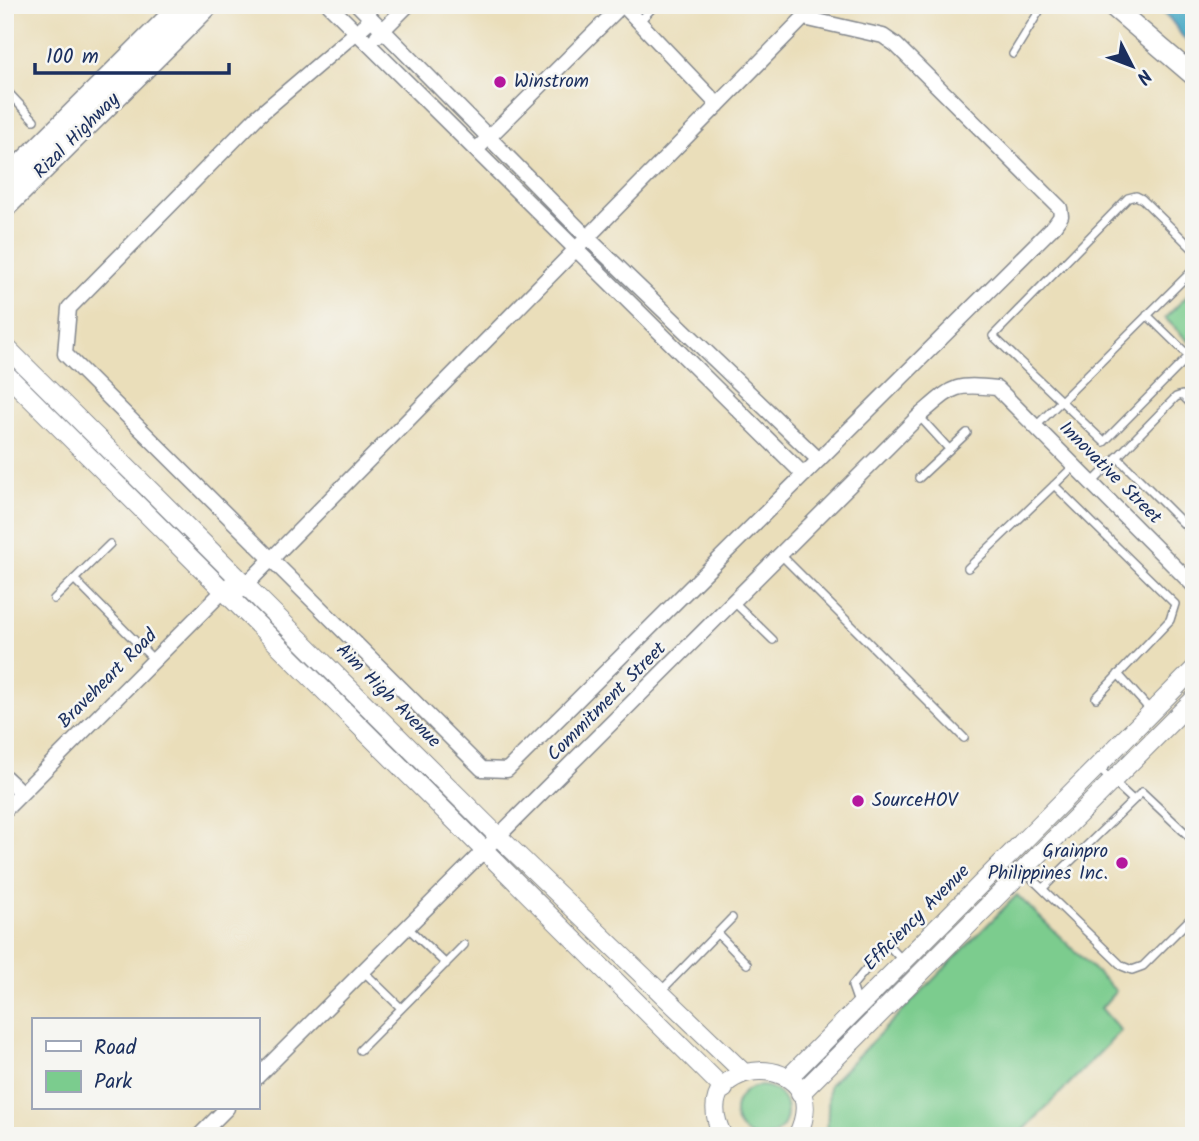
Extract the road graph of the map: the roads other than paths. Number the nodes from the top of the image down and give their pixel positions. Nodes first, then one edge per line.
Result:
1 (183, 5) edge
2 (208, 5) edge
3 (330, 5) edge
4 (358, 5) edge
5 (408, 5) edge
6 (622, 5) edge
7 (655, 5) edge
8 (816, 5) edge
9 (1043, 5) edge
10 (1111, 5) edge
11 (804, 18) junction
12 (639, 22) junction
13 (377, 25) junction
14 (364, 38) junction
15 (1013, 54) dead end
16 (1194, 76) edge
17 (5, 89) edge
18 (718, 105) junction
19 (34, 120) dead end
20 (488, 139) junction
21 (475, 151) junction
22 (5, 181) edge
23 (5, 207) edge
24 (588, 238) junction
25 (1194, 250) edge
26 (575, 251) junction
27 (1194, 269) edge
28 (1147, 315) junction
29 (5, 346) edge
30 (1191, 353) edge
31 (5, 373) edge
32 (997, 388) joint
33 (1061, 401) junction
34 (1194, 407) edge
35 (919, 416) junction
36 (1036, 426) junction
37 (967, 433) dead end
38 (949, 449) junction
39 (1118, 457) junction
40 (819, 460) junction
41 (1076, 464) junction
42 (804, 475) junction
43 (919, 478) dead end
44 (1093, 482) junction
45 (1054, 485) junction
46 (1194, 534) edge
47 (110, 544) dead end
48 (780, 555) junction
49 (270, 559) junction
50 (968, 568) dead end
51 (74, 579) junction
52 (242, 580) junction
53 (1194, 586) edge
54 (229, 594) junction
55 (54, 599) dead end
56 (734, 602) junction
57 (773, 640) dead end
58 (154, 660) junction
59 (1194, 669) edge
60 (1118, 674) junction
61 (1096, 698) dead end
62 (1194, 699) edge
63 (1152, 712) junction
64 (964, 738) dead end
65 (1097, 766) junction
66 (5, 776) edge
67 (1112, 781) junction
68 (22, 793) junction
69 (1133, 800) junction
70 (5, 810) edge
71 (499, 837) junction
72 (1194, 842) edge
73 (484, 851) junction
74 (1023, 870) junction
75 (1044, 887) junction
76 (1194, 915) edge
77 (732, 918) dead end
78 (407, 927) junction
79 (717, 933) junction
80 (464, 945) dead end
81 (446, 964) junction
82 (747, 964) dead end
83 (363, 971) junction
84 (660, 992) junction
85 (401, 1008) junction
86 (360, 1050) dead end
87 (743, 1072) junction
88 (259, 1075) edge
89 (788, 1078) junction
90 (724, 1089) junction
91 (800, 1094) junction
92 (225, 1110) edge
93 (200, 1136) edge
94 (723, 1136) edge
95 (797, 1136) edge

1 - 22 main road, Rizal Highway
2 - 23 main road, Rizal Highway
3 - 14 street
4 - 13 street
5 - 13 street
6 - 12 street
6 - 20 street
7 - 12 lane
8 - 11 street, Braveheart Road
9 - 15 lane
10 - 16 main road
11 - 18 street, Braveheart Road
11 - 40 street
12 - 18 street
13 - 14 street
13 - 20 street
14 - 21 street
14 - 49 street
17 - 19 lane
18 - 24 street, Braveheart Road
20 - 21 street
20 - 24 street
21 - 26 street
24 - 26 street, Braveheart Road
24 - 40 street
25 - 33 lane
26 - 42 street
26 - 49 street, Braveheart Road
27 - 28 lane
28 - 30 lane
28 - 33 lane
29 - 52 street, Aim High Avenue
30 - 33 lane
31 - 54 street
32 - 35 street, Commitment Street
32 - 36 street, Innovative Street
33 - 36 lane
34 - 39 lane
35 - 38 lane
35 - 48 street, Commitment Street
36 - 41 street, Innovative Street
37 - 38 lane
38 - 43 lane
39 - 44 lane
39 - 46 lane
40 - 42 street
41 - 44 street, Innovative Street
41 - 45 lane
42 - 49 street
44 - 53 street, Innovative Street
45 - 50 lane
45 - 60 lane
47 - 51 lane
48 - 56 street, Commitment Street
48 - 64 lane
49 - 52 street, Braveheart Road
51 - 55 lane
51 - 58 lane
52 - 54 street, Braveheart Road
52 - 71 street, Aim High Avenue
54 - 58 street, Braveheart Road
54 - 73 street
56 - 57 lane
56 - 71 street, Commitment Street
58 - 68 street, Braveheart Road
59 - 63 street, Efficiency Avenue
60 - 61 lane
60 - 63 lane
62 - 67 street
63 - 65 street, Efficiency Avenue
65 - 67 lane
65 - 89 street, Efficiency Avenue
66 - 68 street
67 - 69 lane
67 - 74 street
68 - 70 street, Braveheart Road
69 - 72 lane
69 - 75 lane
71 - 73 street, Commitment Street
71 - 84 street, Aim High Avenue
73 - 78 street, Commitment Street
73 - 90 street
74 - 75 lane
74 - 91 street
75 - 76 lane
77 - 79 lane
78 - 81 lane
78 - 83 street, Commitment Street
79 - 82 lane
79 - 84 lane
80 - 81 lane
81 - 85 lane
83 - 85 lane
83 - 88 street, Commitment Street
84 - 87 street, Aim High Avenue
85 - 86 lane
87 - 89 street
87 - 90 street
89 - 91 street
90 - 94 street
91 - 95 street
92 - 93 street

